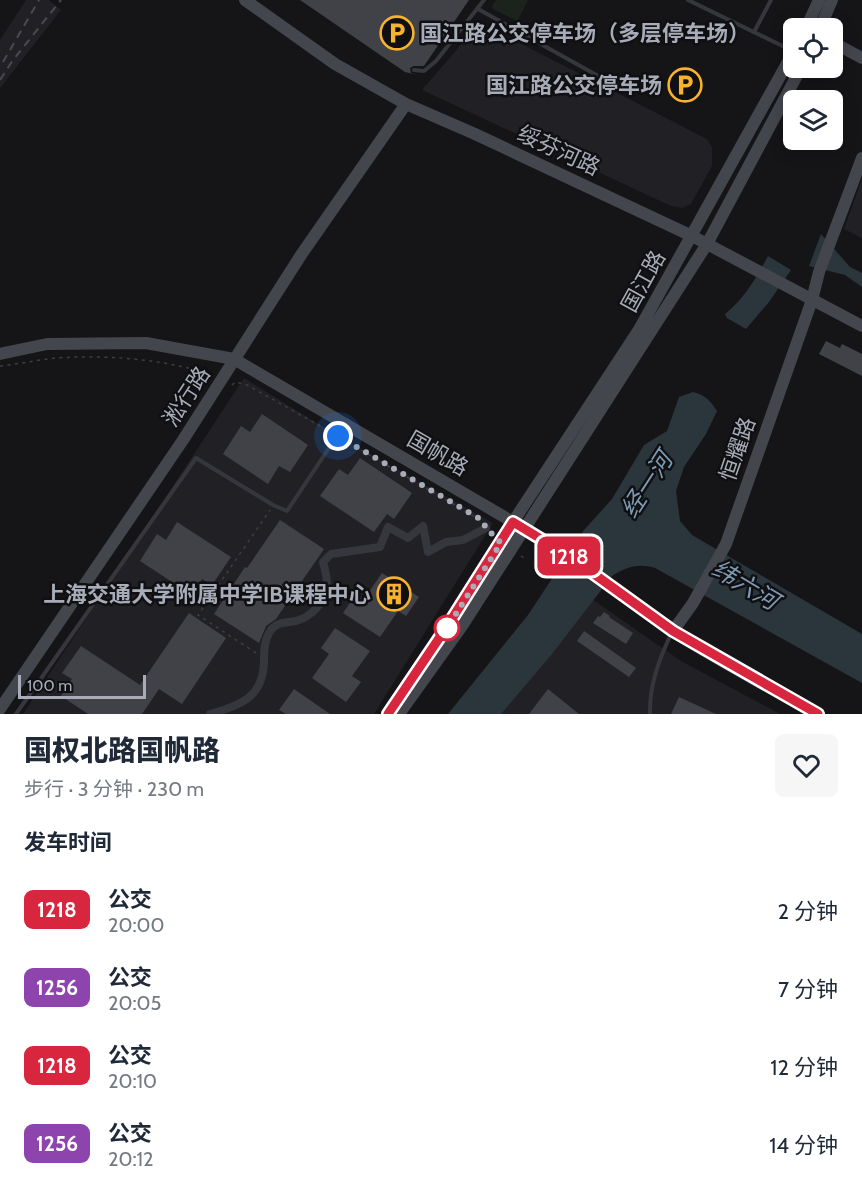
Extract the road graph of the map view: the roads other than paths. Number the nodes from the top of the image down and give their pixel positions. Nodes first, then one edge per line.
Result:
1 (245, 0) edge
2 (484, 0) edge
3 (688, 0) edge
4 (771, 0) edge
5 (819, 0) edge
6 (832, 0) edge
7 (478, 9) junction
8 (811, 18) edge
9 (824, 18) edge
10 (754, 32) junction
11 (783, 47) edge
12 (843, 48) edge
13 (862, 58) edge
14 (414, 70) dead end
15 (783, 70) edge
16 (796, 78) edge
17 (632, 87) dead end
18 (406, 104) junction
19 (862, 158) edge
20 (727, 171) junction
21 (741, 178) junction
22 (692, 236) junction
23 (707, 244) junction
24 (812, 300) junction
25 (862, 326) edge
26 (0, 354) edge
27 (234, 359) junction
28 (345, 423) junction
29 (513, 522) junction
30 (486, 528) road end
31 (524, 529) junction
32 (673, 631) junction
33 (0, 710) edge
34 (16, 714) edge
35 (210, 714) edge
36 (388, 714) edge
37 (399, 714) edge
38 (650, 714) edge
39 (818, 714) edge

1 - 18 street, 绥芬河路
2 - 7 lane
3 - 10 lane
4 - 10 lane
5 - 8 street
6 - 9 street
7 - 14 lane
7 - 17 lane
10 - 11 lane
12 - 13 street
15 - 20 street, 国江路
16 - 21 street, 国江路
18 - 22 street, 绥芬河路
18 - 27 street, 淞行路
19 - 24 street, 恒耀路
20 - 21 street
20 - 22 street, 国江路
21 - 23 street, 国江路
22 - 23 street, 绥芬河路
22 - 29 street, 国江路
23 - 24 street, 绥芬河路
23 - 31 street, 国江路
24 - 25 street, 绥芬河路
24 - 32 street, 恒耀路
26 - 27 street, 国帆路
27 - 28 street, 国帆路
27 - 33 street, 淞行路
28 - 29 street, 国帆路
28 - 34 lane
29 - 31 street, 国帆路
29 - 36 street, 国江路
30 - 35 street
31 - 32 street, 国帆路
31 - 37 street, 国江路
32 - 38 lane
32 - 39 street, 国帆路

